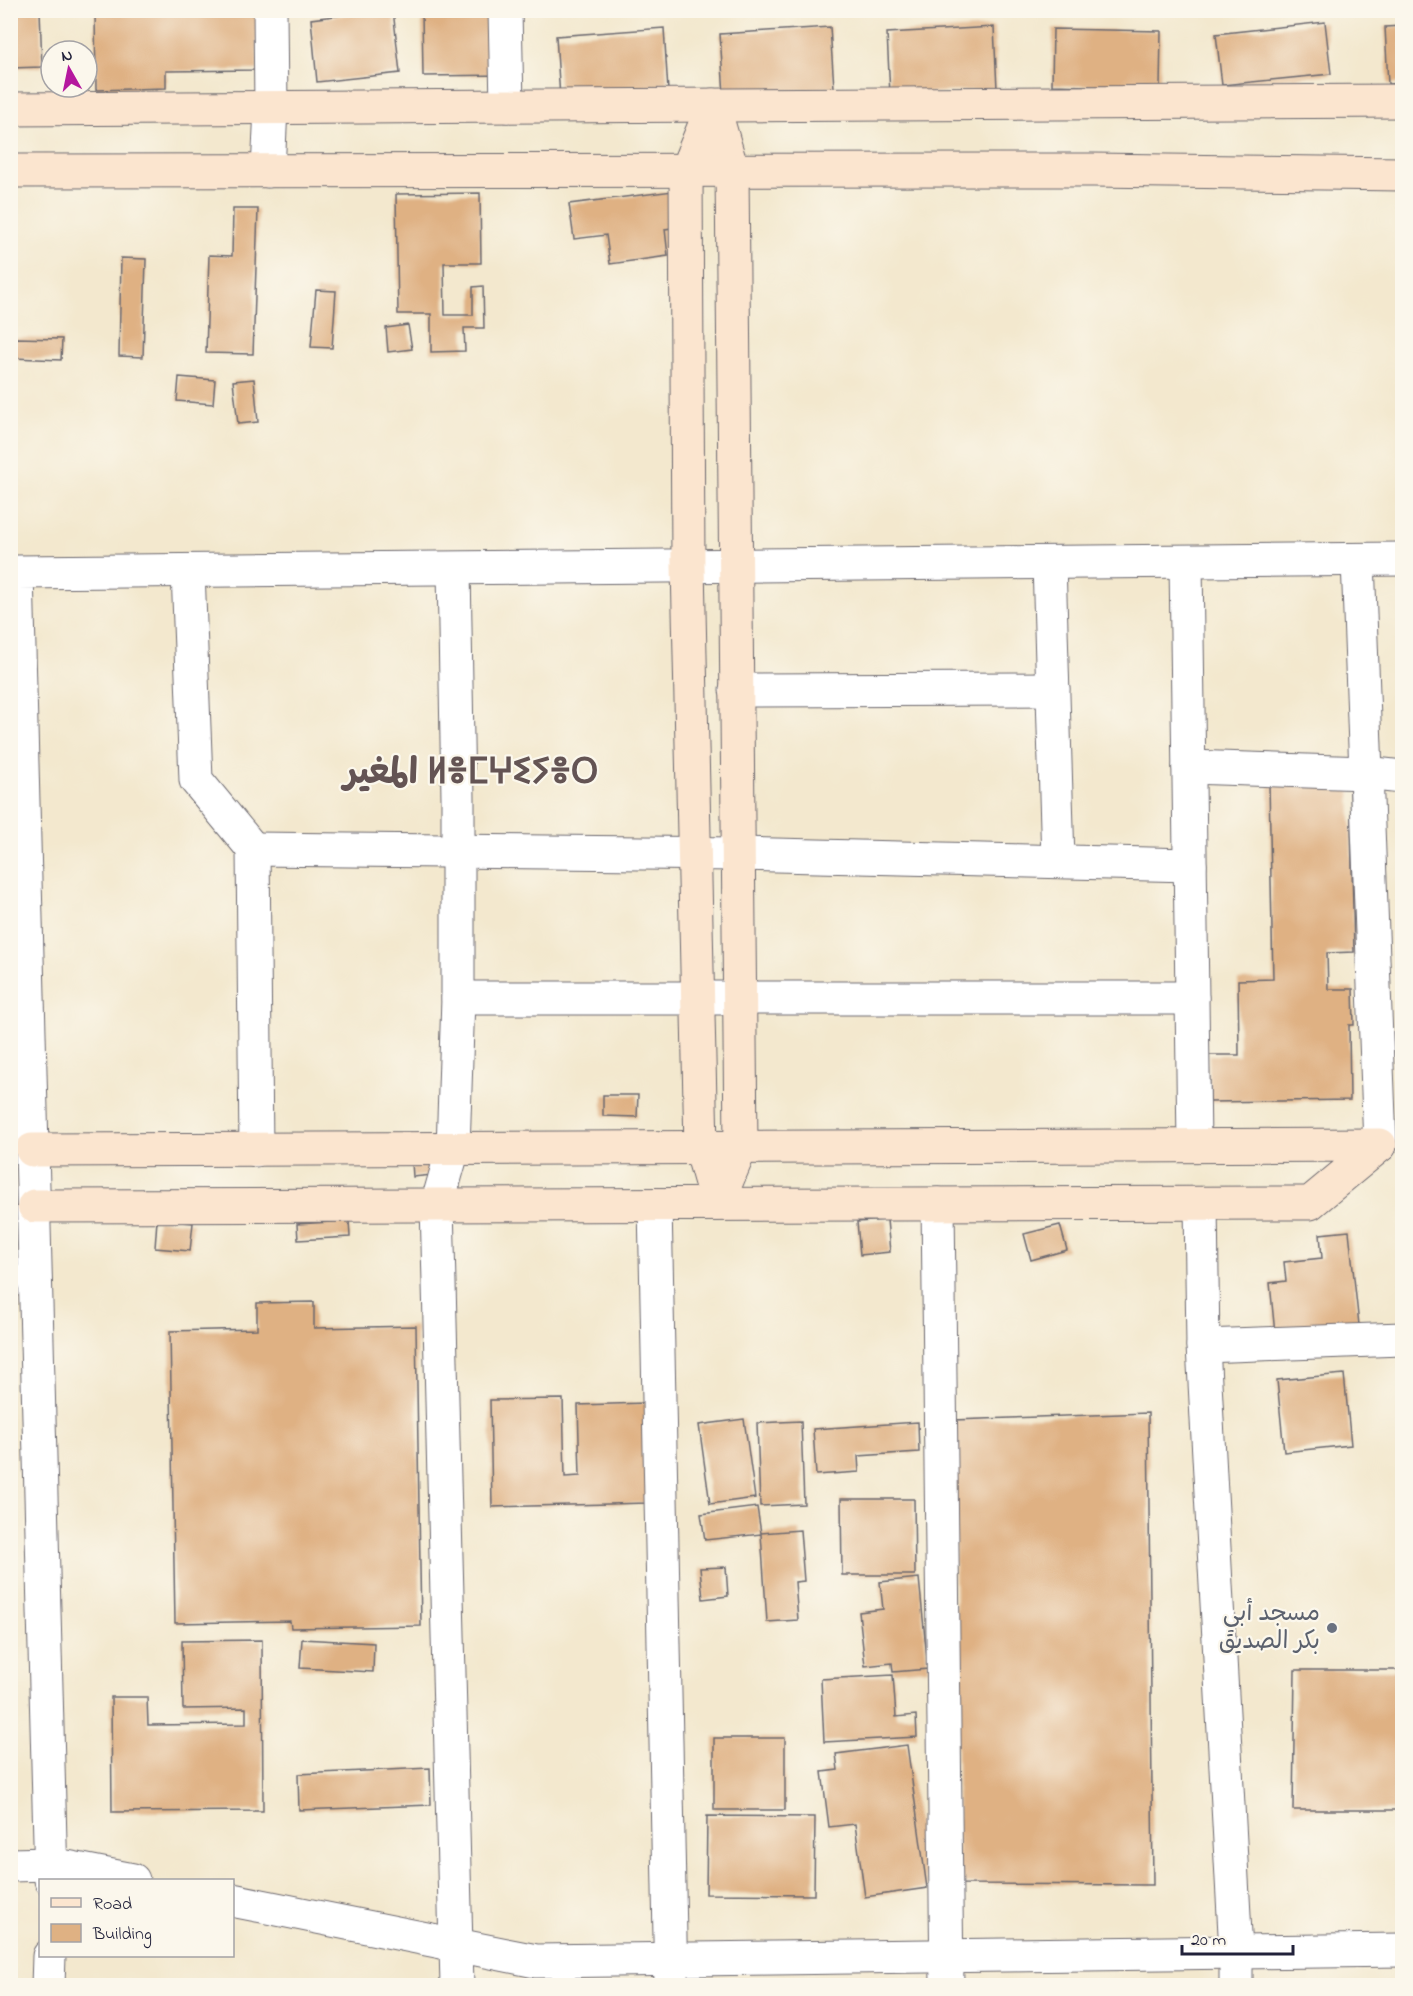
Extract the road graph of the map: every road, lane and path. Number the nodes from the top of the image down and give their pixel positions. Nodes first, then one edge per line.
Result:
1 (270, 10) edge
2 (505, 10) edge
3 (1402, 101) edge
4 (713, 105) junction
5 (507, 106) junction
6 (271, 108) junction
7 (10, 109) edge
8 (732, 170) junction
9 (10, 171) edge
10 (268, 171) junction
11 (686, 171) junction
12 (1402, 174) edge
13 (1402, 559) edge
14 (1358, 560) junction
15 (1186, 562) junction
16 (1049, 563) junction
17 (688, 566) junction
18 (735, 566) junction
19 (454, 569) junction
20 (14, 571) edge
21 (188, 571) junction
22 (1053, 689) junction
23 (736, 690) junction
24 (1189, 766) junction
25 (1366, 773) junction
26 (1402, 777) edge
27 (253, 849) junction
28 (458, 851) junction
29 (695, 854) junction
30 (738, 854) junction
31 (1058, 861) junction
32 (1190, 865) junction
33 (698, 997) junction
34 (459, 998) junction
35 (739, 998) junction
36 (1192, 998) junction
37 (21, 1113) edge
38 (1391, 1144) edge
39 (1194, 1146) junction
40 (701, 1148) junction
41 (741, 1148) junction
42 (453, 1149) junction
43 (32, 1150) junction
44 (256, 1150) junction
45 (1201, 1203) junction
46 (717, 1204) junction
47 (938, 1204) junction
48 (437, 1205) junction
49 (655, 1205) junction
50 (34, 1206) junction
51 (1402, 1339) edge
52 (1203, 1346) junction
53 (10, 1864) edge
54 (51, 1872) edge
55 (115, 1879) edge
56 (234, 1900) edge
57 (455, 1945) junction
58 (1402, 1950) edge
59 (1236, 1952) junction
60 (49, 1957) edge
61 (947, 1971) edge
62 (671, 1972) edge
63 (48, 1986) edge
64 (457, 1986) edge
65 (1236, 1986) edge

1 - 6 street
2 - 5 street
3 - 4 street
4 - 5 street
4 - 8 street
4 - 11 street
5 - 6 street
6 - 7 street
6 - 10 street
8 - 11 street
8 - 12 street
8 - 18 street
9 - 10 street
10 - 11 street
11 - 17 street
13 - 14 street
14 - 15 street
14 - 25 street
15 - 16 street
15 - 24 street
16 - 18 street
16 - 22 street
17 - 18 street
17 - 19 street
17 - 29 street
18 - 23 street
19 - 21 street
19 - 28 street
20 - 21 street
20 - 37 street
21 - 27 street
22 - 23 street
22 - 31 street
23 - 30 street
24 - 25 street
24 - 32 street
25 - 26 street
25 - 38 street
27 - 28 street
27 - 44 street
28 - 29 street
28 - 34 street
29 - 30 street
29 - 33 street
30 - 31 street
30 - 35 street
31 - 32 street
32 - 36 street
33 - 34 street
33 - 35 street
33 - 40 street
34 - 42 street
35 - 36 street
35 - 41 street
36 - 39 street
37 - 43 street
38 - 39 street
38 - 45 street
39 - 41 street
40 - 41 street
40 - 42 street
40 - 46 street
41 - 46 street
42 - 44 street
42 - 48 street
43 - 44 street
43 - 50 street
45 - 47 street
45 - 52 street
46 - 47 street
46 - 49 street
47 - 61 street
48 - 49 street
48 - 50 street
48 - 57 street
49 - 62 street
50 - 54 street
51 - 52 street
52 - 59 street
53 - 54 street
54 - 55 street
56 - 57 street
57 - 62 street
57 - 64 street
58 - 59 street
59 - 61 street
59 - 65 street
60 - 63 street
61 - 62 street

